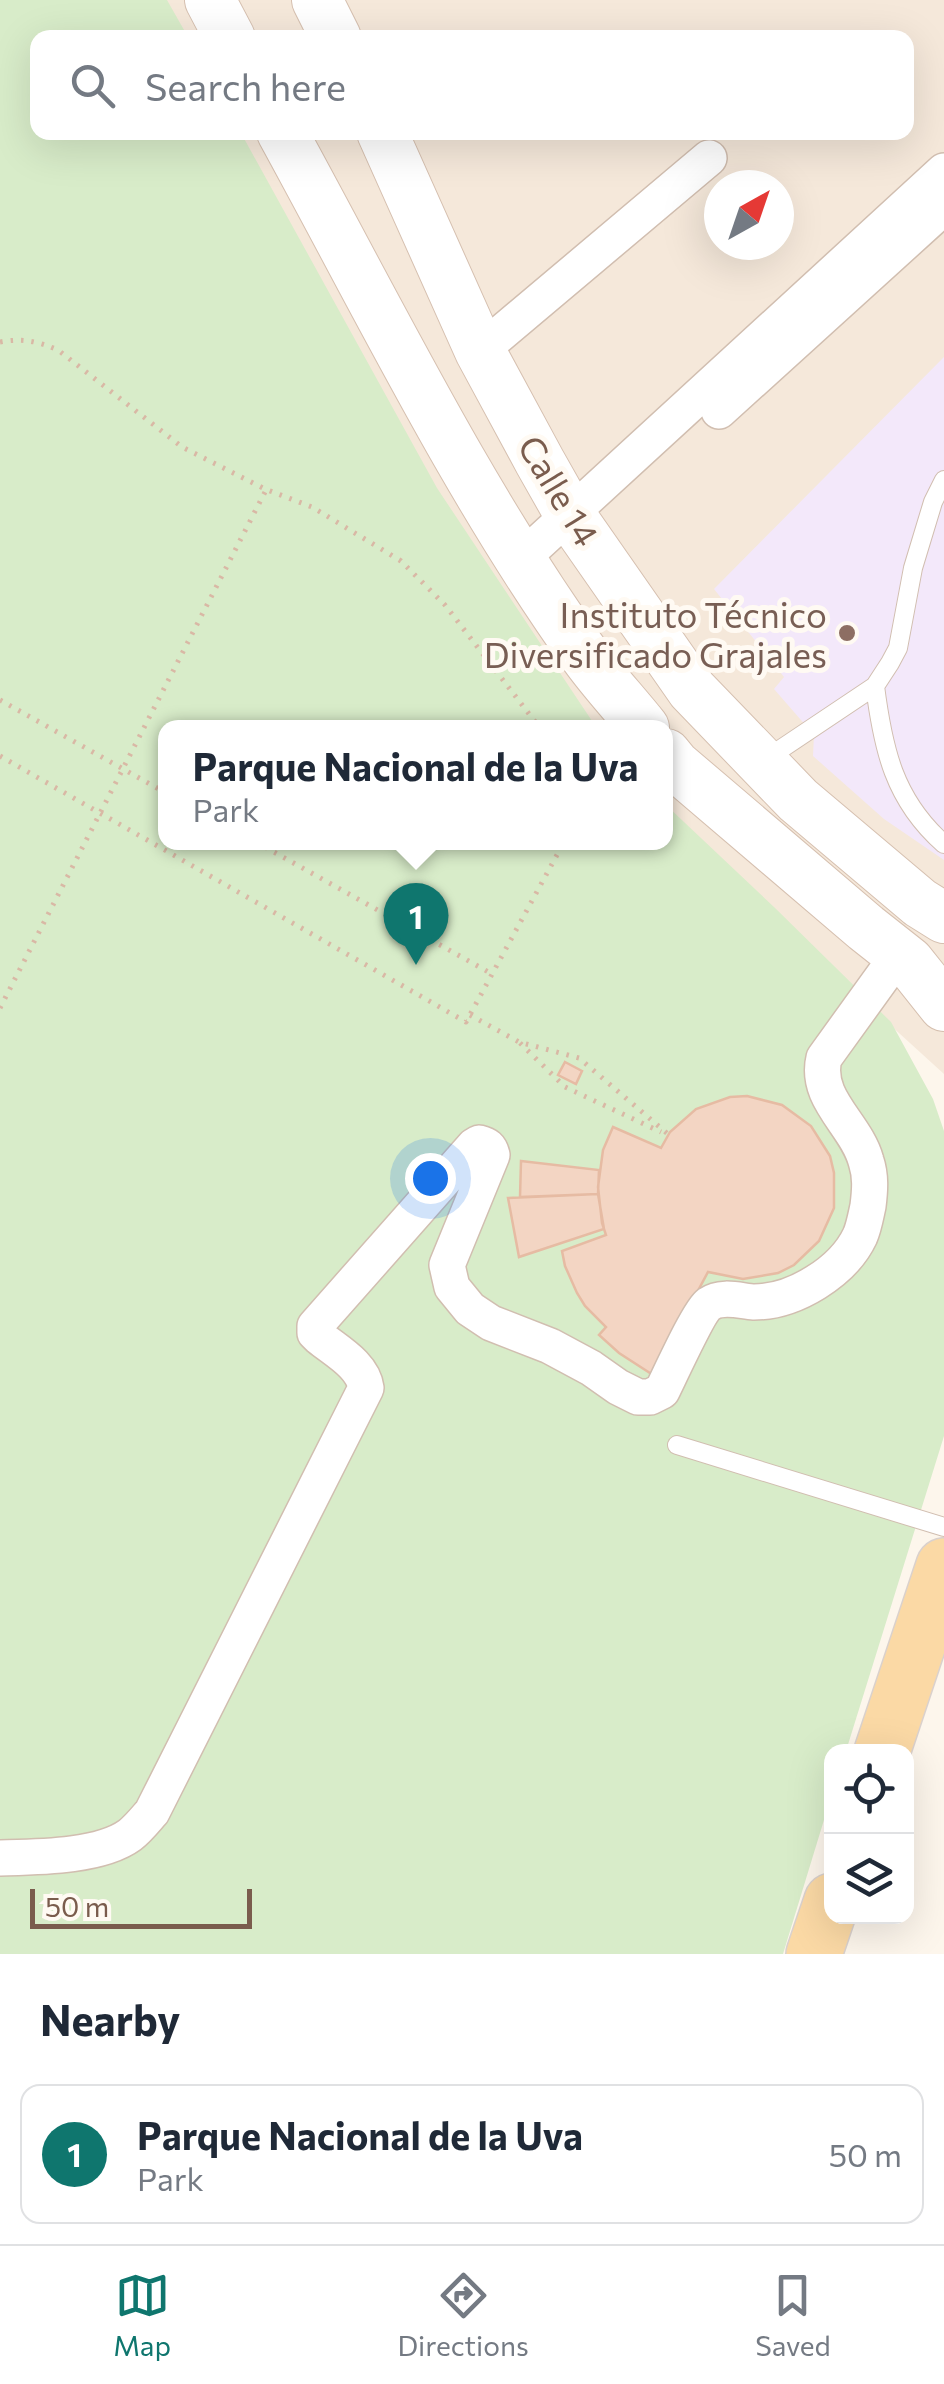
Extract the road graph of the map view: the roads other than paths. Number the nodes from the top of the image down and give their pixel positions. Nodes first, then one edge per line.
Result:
1 (210, 0) edge
2 (317, 0) edge
3 (226, 30) edge
4 (332, 30) edge
5 (286, 140) edge
6 (386, 140) edge
7 (709, 158) dead end
8 (944, 170) edge
9 (944, 207) edge
10 (854, 271) junction
11 (480, 352) junction
12 (944, 480) edge
13 (577, 524) junction
14 (527, 569) junction
15 (875, 686) junction
16 (637, 720) edge
17 (761, 762) junction
18 (673, 764) edge
19 (944, 844) edge
20 (944, 918) edge
21 (899, 954) junction
22 (944, 1006) edge
23 (677, 1444) dead end
24 (944, 1526) edge
25 (944, 1566) edge
26 (885, 1744) edge
27 (0, 1858) edge
28 (824, 1924) edge
29 (814, 1954) edge

1 - 3 main road
2 - 4 main road
5 - 14 main road, Calle 14
6 - 11 main road, Calle 14
7 - 11 street
8 - 10 street
9 - 10 street
10 - 13 street
11 - 13 main road, Calle 14
12 - 15 lane
13 - 14 street
13 - 17 main road, Calle 14
14 - 16 main road, Calle 14
15 - 17 lane
15 - 19 lane
17 - 20 main road, Calle 14
18 - 21 main road
21 - 22 main road
21 - 27 street
23 - 24 lane
25 - 26 main road
28 - 29 main road

